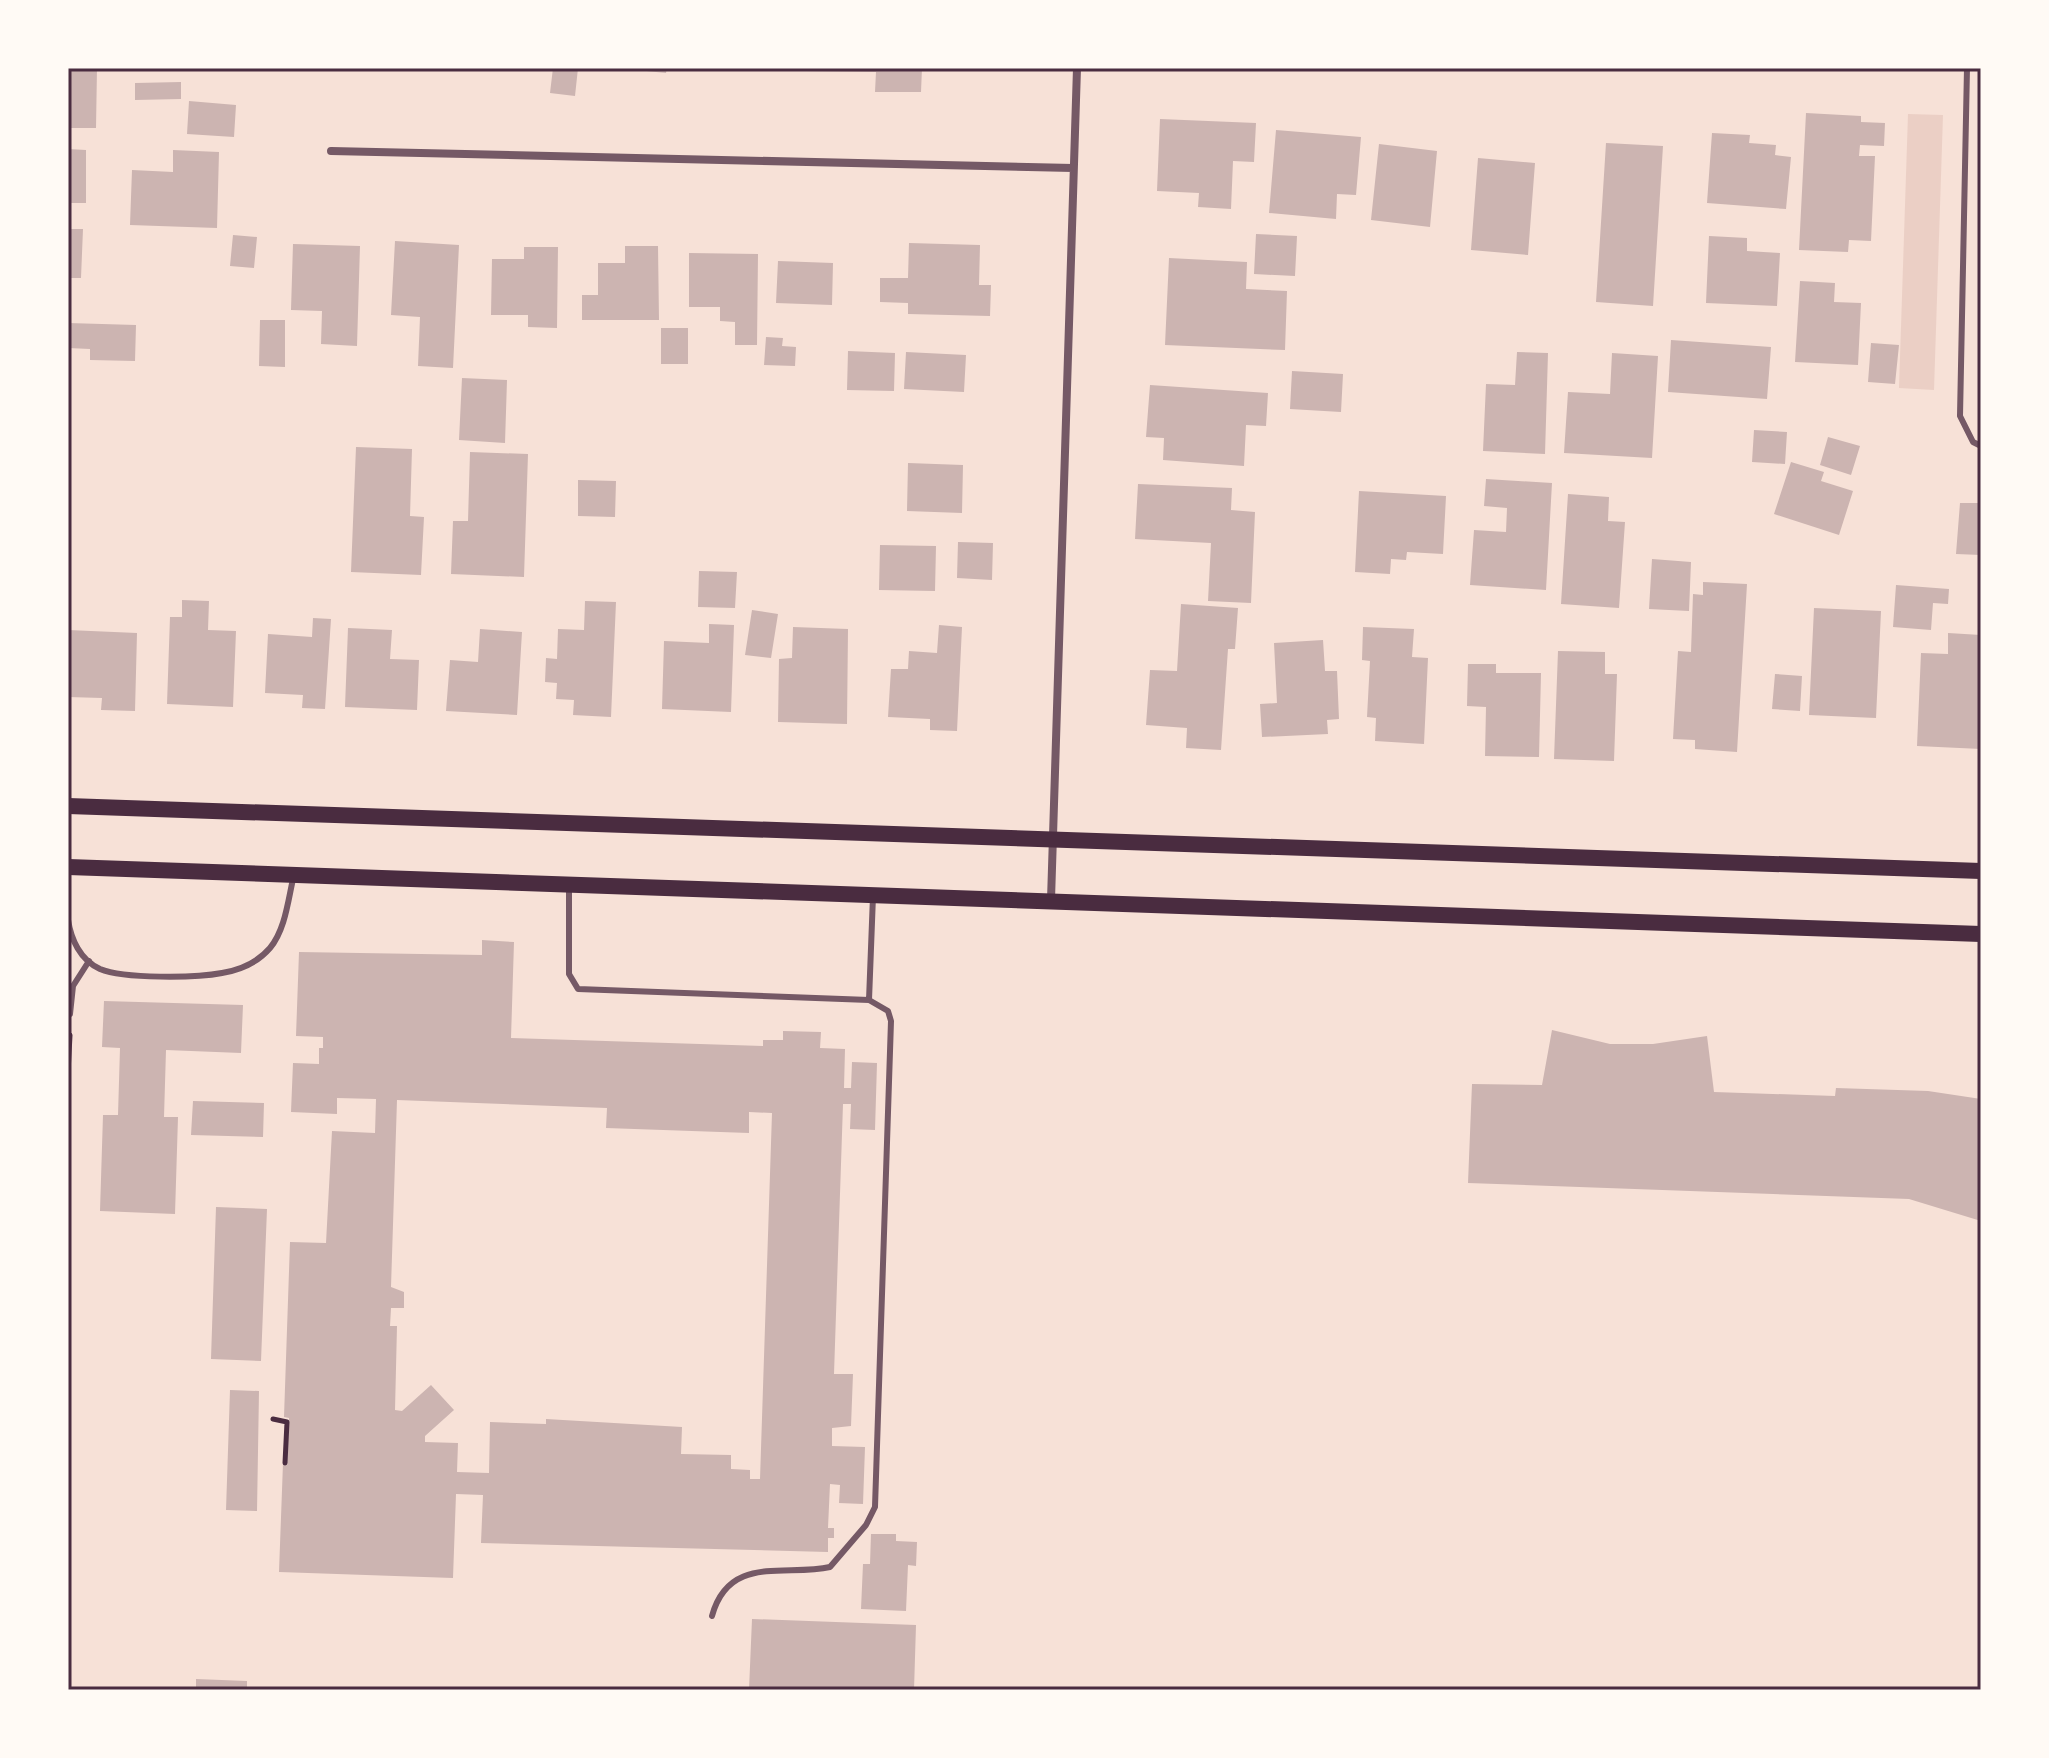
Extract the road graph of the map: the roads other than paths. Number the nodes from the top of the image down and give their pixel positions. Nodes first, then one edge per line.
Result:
1 (1077, 68) edge
2 (1967, 68) edge
3 (331, 151) dead end
4 (1073, 168) junction
5 (1981, 446) edge
6 (68, 806) edge
7 (1051, 838) junction
8 (68, 867) edge
9 (1981, 871) edge
10 (294, 875) junction
11 (569, 884) junction
12 (873, 894) junction
13 (1051, 900) junction
14 (68, 920) edge
15 (1981, 934) edge
16 (89, 961) junction
17 (869, 1000) junction
18 (70, 1014) road end
19 (712, 1616) dead end

1 - 4 street
2 - 5 lane
3 - 4 street
4 - 7 street
6 - 7 main road
7 - 9 main road
7 - 13 street
8 - 10 main road
10 - 11 main road
10 - 16 lane
11 - 12 main road
11 - 17 lane
12 - 13 main road
12 - 17 lane
13 - 15 main road
14 - 16 lane
16 - 18 lane
17 - 19 lane

